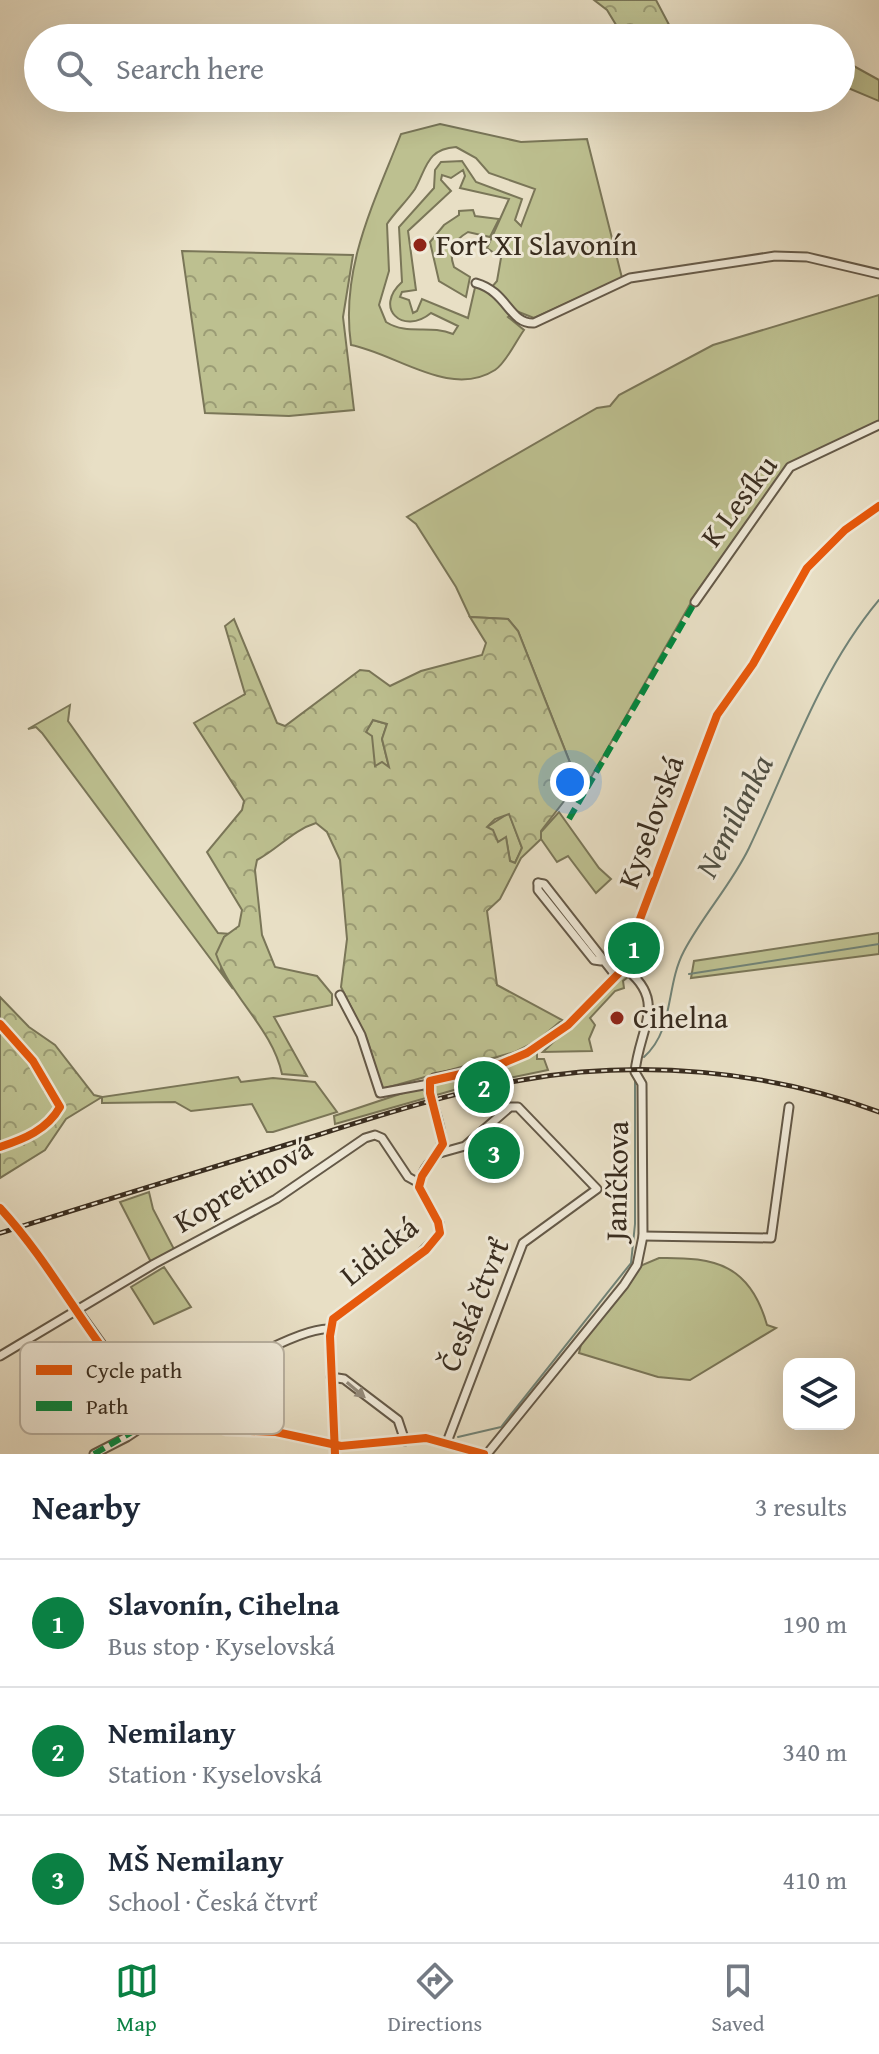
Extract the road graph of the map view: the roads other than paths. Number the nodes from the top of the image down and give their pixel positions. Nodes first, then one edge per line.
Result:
1 (879, 274) edge
2 (476, 283) dead end
3 (879, 425) edge
4 (879, 506) edge
5 (695, 602) dead end
6 (601, 961) junction
7 (623, 967) junction
8 (616, 976) junction
9 (340, 995) dead end
10 (429, 1089) junction
11 (789, 1107) dead end
12 (440, 1153) junction
13 (419, 1183) junction
14 (643, 1236) junction
15 (78, 1311) junction
16 (330, 1329) junction
17 (24, 1342) edge
18 (100, 1342) edge
19 (20, 1344) edge
20 (284, 1344) edge
21 (0, 1356) edge
22 (331, 1377) junction
23 (128, 1434) edge
24 (282, 1434) edge
25 (405, 1441) junction
26 (447, 1442) junction
27 (334, 1450) edge
28 (94, 1454) edge
29 (485, 1454) edge

1 - 2 street
3 - 5 street, K Lesíku
4 - 7 street, Kyselovská
6 - 6 street
6 - 8 street
7 - 8 street, Kyselovská
7 - 14 street, Janíčkova
8 - 10 street, Kyselovská
9 - 10 street, Kyselovská
10 - 12 street, bridge
11 - 14 street
12 - 13 street, Lidická
12 - 26 street, Česká čtvrť
13 - 15 street, Kopretinová
13 - 16 street, Lidická
14 - 29 street, Janíčkova
15 - 17 street, Kopretinová
15 - 18 street
16 - 20 street
16 - 22 street, Lidická
19 - 21 street, Kopretinová
22 -> 25 street
22 - 27 street, Lidická
23 - 28 street
24 - 27 street
25 - 26 street
25 - 27 street
26 - 29 street

